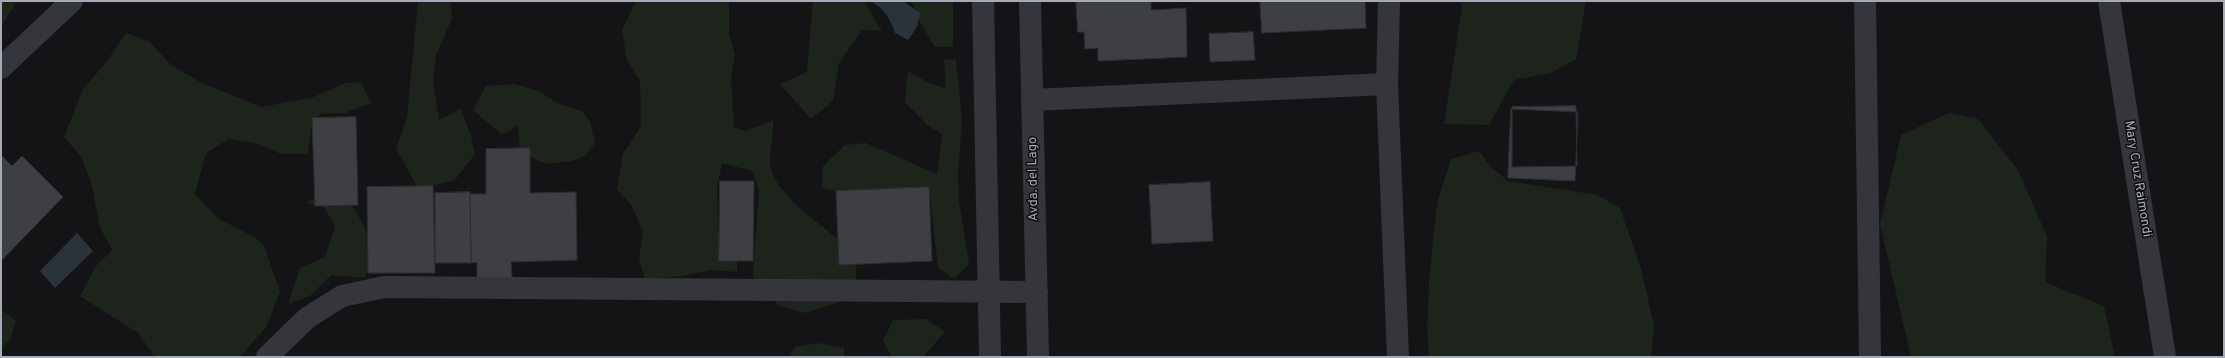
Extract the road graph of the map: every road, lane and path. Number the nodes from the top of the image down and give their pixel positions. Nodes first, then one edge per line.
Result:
1 (72, 1) edge
2 (983, 1) edge
3 (1030, 1) edge
4 (1389, 1) edge
5 (1865, 1) edge
6 (2109, 1) edge
7 (1, 68) edge
8 (1387, 84) junction
9 (1032, 100) junction
10 (989, 292) junction
11 (1037, 292) junction
12 (267, 357) edge
13 (990, 357) edge
14 (1038, 357) edge
15 (1398, 357) edge
16 (1870, 357) edge
17 (2165, 357) edge

1 - 7 street
2 - 10 street
3 - 9 street, Avda. del Lago
4 - 8 street
5 - 16 street
6 - 17 street, Mary Cruz Raimondi
8 - 9 street
8 - 15 street
9 - 11 street, Avda. del Lago
10 - 11 street
10 - 12 street
10 - 13 street
11 - 14 street, Avda. del Lago

